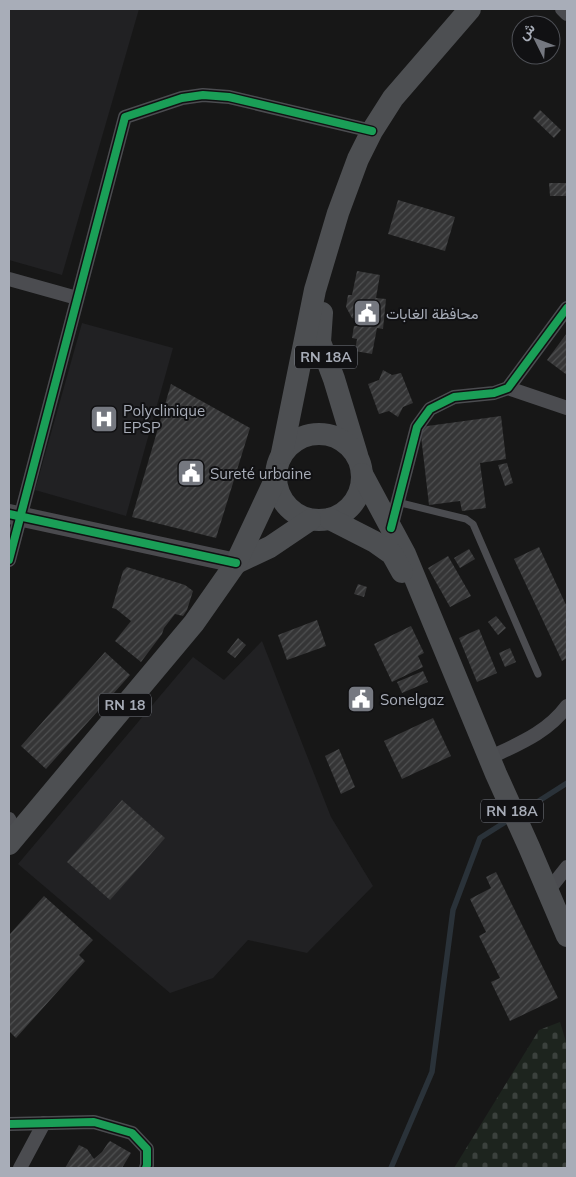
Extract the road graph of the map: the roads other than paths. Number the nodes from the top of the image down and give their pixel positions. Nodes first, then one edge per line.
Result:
1 (470, 9) edge
2 (562, 9) edge
3 (567, 14) edge
4 (372, 131) junction
5 (326, 252) junction
6 (9, 279) edge
7 (77, 298) junction
8 (567, 308) edge
9 (508, 388) junction
10 (567, 408) edge
11 (282, 454) junction
12 (360, 466) junction
13 (275, 480) junction
14 (397, 502) junction
15 (14, 515) edge
16 (320, 520) junction
17 (390, 528) junction
18 (9, 560) edge
19 (236, 563) junction
20 (439, 638) junction
21 (538, 674) dead end
22 (567, 706) edge
23 (492, 766) junction
24 (12, 828) edge
25 (567, 867) edge
26 (548, 891) junction
27 (567, 936) edge
28 (44, 1123) junction
29 (9, 1124) edge
30 (20, 1168) edge
31 (146, 1168) edge

1 - 4 main road
2 - 3 street
4 - 5 main road
4 - 7 street
5 - 11 main road
5 - 12 main road, RN 18A
6 - 7 street
7 - 15 street
8 - 9 street
9 - 10 street
9 - 14 street
11 - 12 main road
11 - 13 main road
12 - 16 main road
12 - 17 main road, RN 18A
13 - 16 main road
13 - 19 main road, RN 18
14 - 17 street
14 - 21 lane
15 - 18 street
15 - 19 street
16 - 19 main road, RN 18
16 - 20 main road
17 - 20 main road, RN 18A
19 - 24 main road, RN 18
20 - 23 main road, RN 18A
22 - 23 street
23 - 26 main road, RN 18A
25 - 26 street
26 - 27 main road, RN 18A
28 - 29 street
28 - 30 street
28 - 31 street

